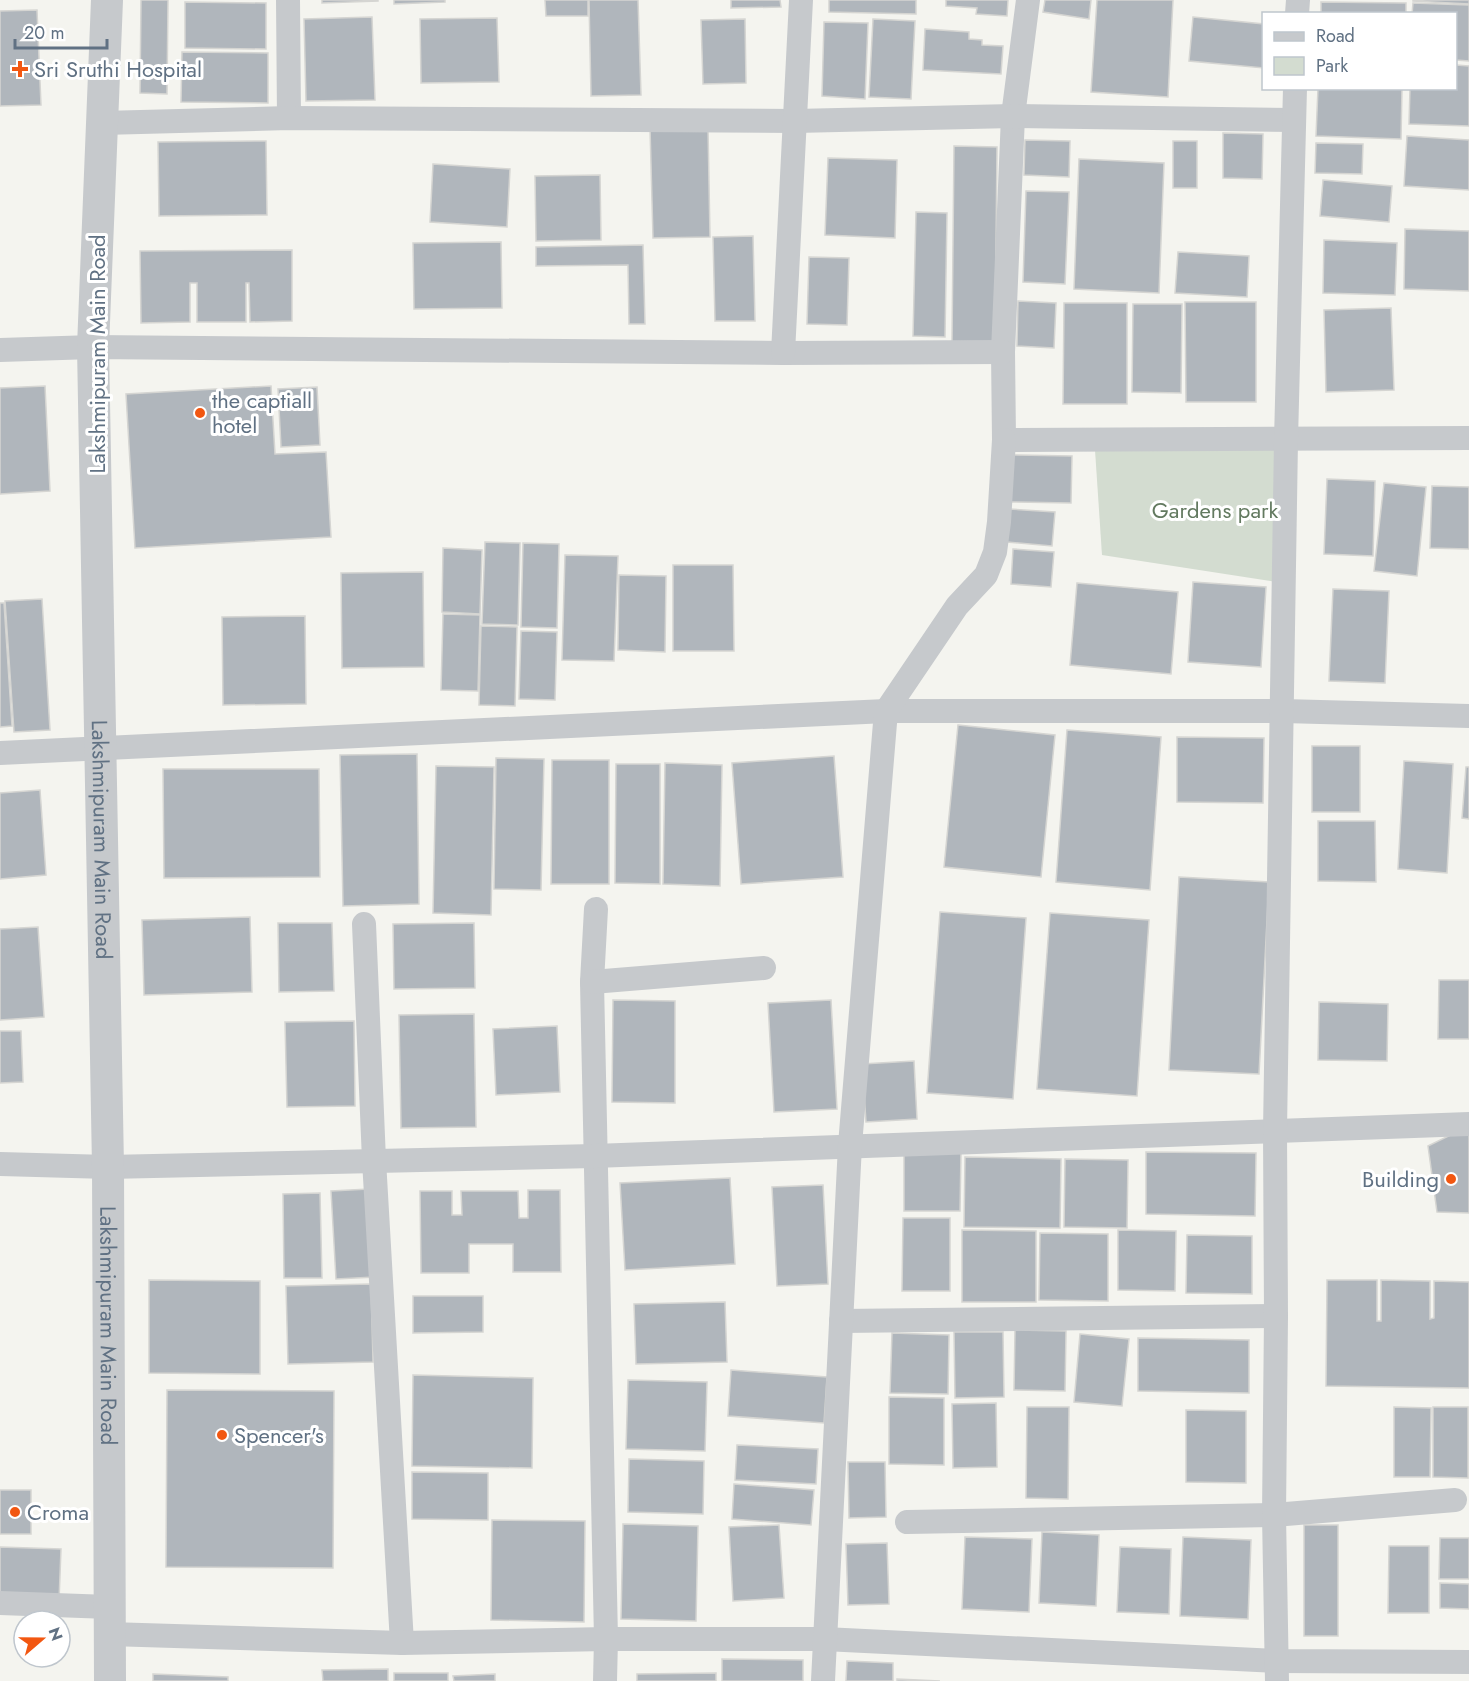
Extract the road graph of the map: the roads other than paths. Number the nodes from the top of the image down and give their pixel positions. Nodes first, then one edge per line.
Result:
1 (106, 0) edge
2 (288, 0) edge
3 (801, 0) edge
4 (1028, 0) edge
5 (1295, 90) edge
6 (1013, 116) junction
7 (289, 118) junction
8 (1294, 120) junction
9 (795, 121) junction
10 (102, 123) junction
11 (93, 347) junction
12 (0, 350) edge
13 (1003, 352) junction
14 (783, 353) junction
15 (1469, 438) edge
16 (1004, 440) junction
17 (1286, 440) junction
18 (886, 711) junction
19 (1283, 711) junction
20 (1469, 716) edge
21 (101, 748) junction
22 (0, 753) edge
23 (596, 909) dead end
24 (364, 924) dead end
25 (764, 968) dead end
26 (592, 982) junction
27 (1469, 1124) edge
28 (1275, 1131) junction
29 (850, 1145) junction
30 (594, 1155) junction
31 (375, 1160) junction
32 (0, 1164) edge
33 (108, 1167) junction
34 (1276, 1316) junction
35 (841, 1321) junction
36 (1455, 1500) dead end
37 (1274, 1515) junction
38 (907, 1522) dead end
39 (0, 1603) edge
40 (109, 1621) junction
41 (606, 1638) junction
42 (824, 1639) junction
43 (402, 1643) junction
44 (1469, 1662) edge
45 (1277, 1671) edge
46 (110, 1681) edge
47 (604, 1681) edge
48 (823, 1681) edge

1 - 10 street, Lakshmipuram Main Road
2 - 7 street
3 - 9 street
4 - 6 street
5 - 8 street
6 - 8 street
6 - 9 street
6 - 13 street
7 - 9 street
7 - 10 street
8 - 17 street
9 - 14 street
10 - 11 street, Lakshmipuram Main Road
11 - 12 street
11 - 14 street
11 - 21 street, Lakshmipuram Main Road
13 - 14 street
13 - 16 street
15 - 17 street
16 - 17 street
16 - 18 street
17 - 19 street
18 - 19 street
18 - 21 street
18 - 29 street
19 - 20 street
19 - 28 street
21 - 22 street
21 - 33 street, Lakshmipuram Main Road
23 - 26 street
24 - 31 street
25 - 26 street
26 - 30 street
27 - 28 street
28 - 29 street
28 - 34 street
29 - 30 street
29 - 35 street
30 - 31 street
30 - 41 street
31 - 33 street
31 - 43 street
32 - 33 street
33 - 40 street, Lakshmipuram Main Road
34 - 35 street
34 - 37 street
35 - 42 street
36 - 37 street
37 - 38 street
37 - 45 street
39 - 40 street
40 - 43 street
40 - 46 street, Lakshmipuram Main Road
41 - 42 street
41 - 43 street
41 - 47 street
42 - 45 street
42 - 48 street
44 - 45 street

